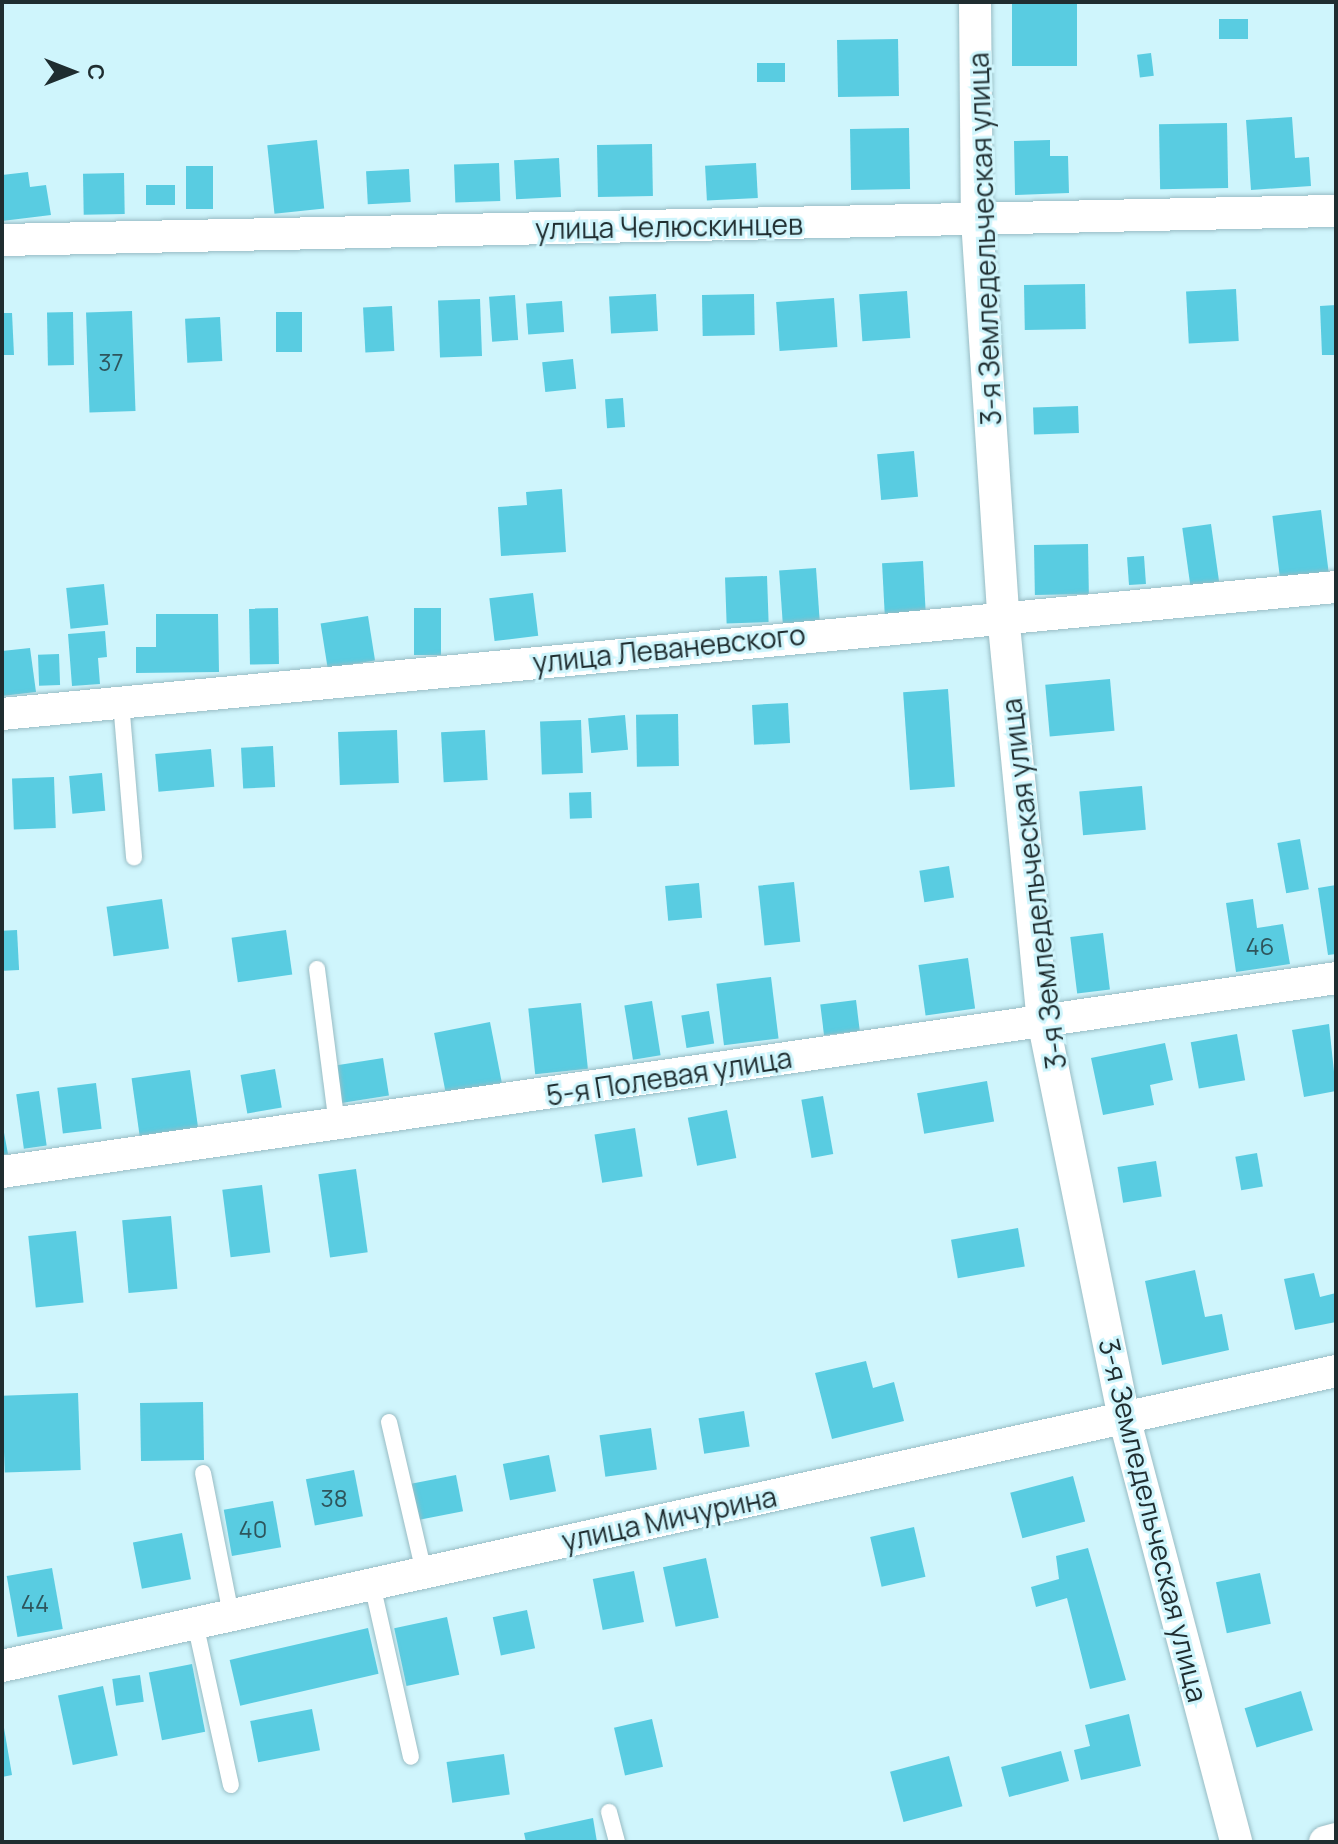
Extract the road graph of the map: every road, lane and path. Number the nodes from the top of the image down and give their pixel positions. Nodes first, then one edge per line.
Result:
1 (975, 2) edge
2 (1336, 211) edge
3 (977, 220) junction
4 (2, 240) edge
5 (1336, 587) edge
6 (1003, 615) junction
7 (121, 702) junction
8 (2, 714) edge
9 (134, 857) dead end
10 (317, 969) dead end
11 (1336, 978) edge
12 (1043, 1020) junction
13 (337, 1126) junction
14 (2, 1172) edge
15 (1336, 1371) edge
16 (1124, 1417) junction
17 (389, 1422) dead end
18 (203, 1473) dead end
19 (424, 1572) junction
20 (372, 1584) junction
21 (231, 1615) junction
22 (195, 1623) junction
23 (2, 1666) edge
24 (411, 1757) dead end
25 (231, 1785) dead end
26 (609, 1812) dead end
27 (1336, 1839) edge
28 (617, 1842) edge
29 (1236, 1842) edge
30 (1325, 1842) edge

1 - 3 street, 3-я Земледельческая улица
2 - 3 street, улица Челюскинцев
3 - 4 street, улица Челюскинцев
3 - 6 street, 3-я Земледельческая улица
5 - 6 street, улица Леваневского
6 - 7 street, улица Леваневского
6 - 12 street, 3-я Земледельческая улица
7 - 8 street, улица Леваневского
7 - 9 lane
10 - 13 lane
11 - 12 street, 5-я Полевая улица
12 - 13 street, 5-я Полевая улица
12 - 16 street, 3-я Земледельческая улица
13 - 14 street, 5-я Полевая улица
15 - 16 street, улица Мичурина
16 - 19 street, улица Мичурина
16 - 29 street, 3-я Земледельческая улица
17 - 19 lane
18 - 21 lane
19 - 20 street, улица Мичурина
20 - 21 street, улица Мичурина
20 - 24 lane
21 - 22 street, улица Мичурина
22 - 23 street, улица Мичурина
22 - 25 lane
26 - 28 lane
27 - 30 street

